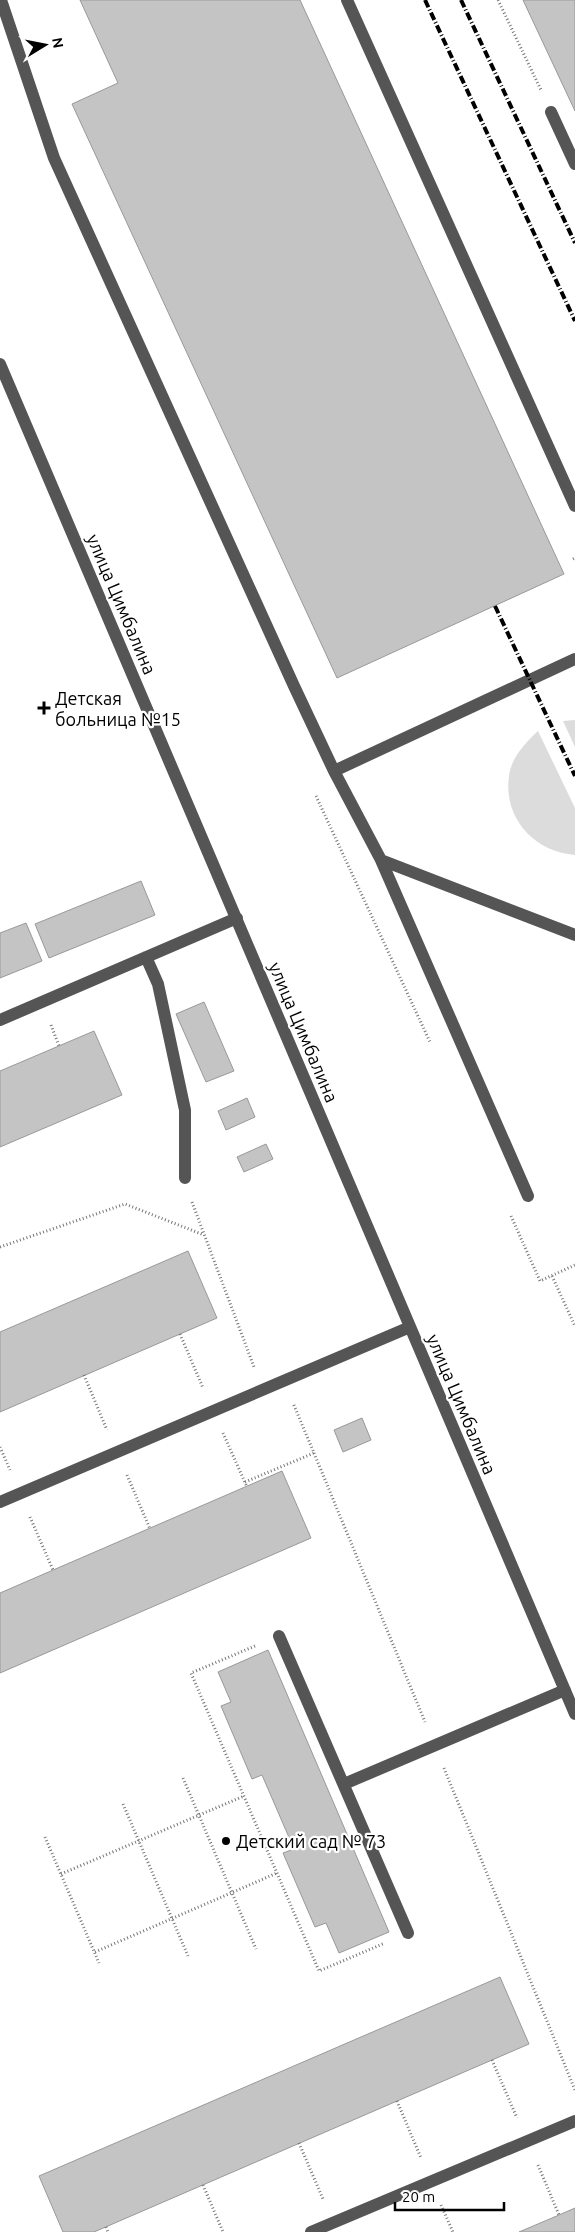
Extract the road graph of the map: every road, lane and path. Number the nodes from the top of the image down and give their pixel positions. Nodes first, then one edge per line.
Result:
1 (0, 0) edge
2 (347, 0) edge
3 (498, 0) edge
4 (551, 112) joint
5 (575, 164) edge
6 (0, 364) edge
7 (575, 506) edge
8 (575, 659) edge
9 (334, 771) junction
10 (315, 794) dead end
11 (381, 860) junction
12 (237, 918) junction
13 (575, 935) edge
14 (146, 957) junction
15 (0, 1020) edge
16 (430, 1043) dead end
17 (185, 1178) dead end
18 (528, 1196) dead end
19 (509, 1211) dead end
20 (197, 1218) dead end
21 (204, 1235) junction
22 (0, 1247) edge
23 (575, 1265) edge
24 (552, 1276) junction
25 (575, 1326) edge
26 (410, 1327) junction
27 (284, 1382) junction
28 (263, 1391) junction
29 (245, 1482) dead end
30 (0, 1502) edge
31 (279, 1636) joint
32 (565, 1690) junction
33 (575, 1714) edge
34 (183, 1778) dead end
35 (344, 1784) junction
36 (244, 1796) junction
37 (123, 1804) dead end
38 (199, 1815) junction
39 (45, 1837) dead end
40 (139, 1841) junction
41 (277, 1873) junction
42 (61, 1874) junction
43 (232, 1893) junction
44 (172, 1919) junction
45 (408, 1933) joint
46 (256, 1949) dead end
47 (95, 1952) junction
48 (188, 1956) dead end
49 (99, 1963) dead end
50 (575, 2121) edge
51 (299, 2143) dead end
52 (203, 2185) dead end
53 (333, 2223) junction
54 (106, 2227) dead end
55 (108, 2232) edge
56 (224, 2232) edge
57 (311, 2232) edge

1 - 9 street
2 - 7 street
3 - 4 path
4 - 5 street
6 - 12 street, улица Цимбалина
8 - 9 street
9 - 11 street
10 - 16 path
11 - 13 street
11 - 18 street
12 - 14 street
12 - 26 street, улица Цимбалина
14 - 15 street
14 - 17 street
19 - 24 path
20 - 21 path
21 - 22 path
21 - 28 path
23 - 24 path
24 - 25 path
26 - 27 street
26 - 32 street, улица Цимбалина
27 - 28 street
27 - 29 path
28 - 30 street
31 - 35 street
31 - 36 path
32 - 33 street, улица Цимбалина
32 - 35 street
34 - 38 path
35 - 45 street
36 - 38 path
36 - 41 path
37 - 40 path
38 - 40 path
38 - 43 path
39 - 42 path
40 - 42 path
40 - 44 path
41 - 43 path
41 - 45 path
42 - 47 path
43 - 44 path
43 - 46 path
44 - 47 path
44 - 48 path
47 - 49 path
50 - 53 street
51 - 53 path
52 - 56 path
53 - 57 street
54 - 55 path

